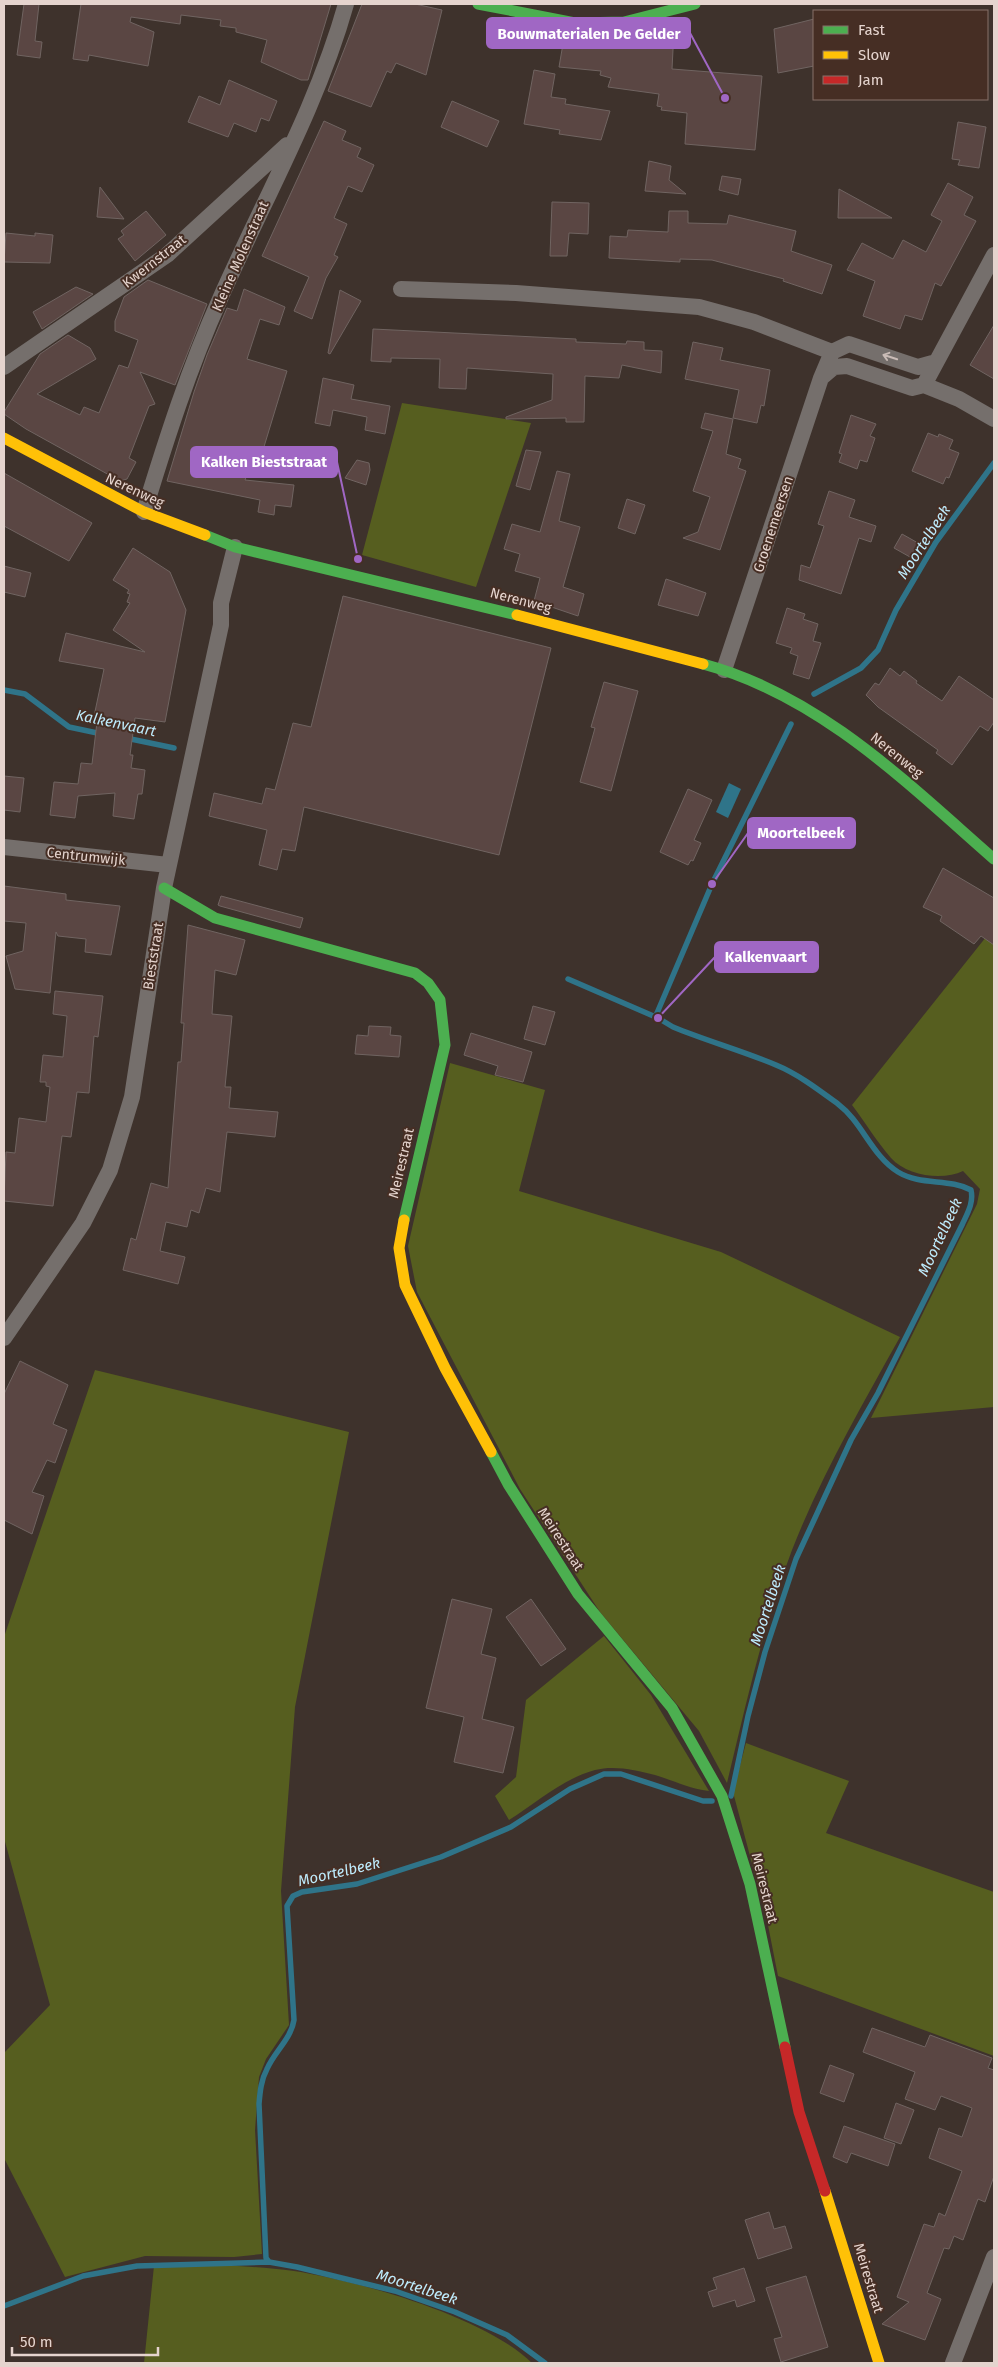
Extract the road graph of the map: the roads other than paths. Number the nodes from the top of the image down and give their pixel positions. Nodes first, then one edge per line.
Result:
1 (346, 4) edge
2 (478, 4) edge
3 (695, 4) edge
4 (293, 140) junction
5 (994, 255) edge
6 (401, 289) dead end
7 (832, 352) junction
8 (936, 362) junction
9 (4, 367) edge
10 (821, 378) junction
11 (924, 385) junction
12 (994, 419) edge
13 (4, 438) edge
14 (144, 512) junction
15 (235, 547) junction
16 (724, 670) junction
17 (4, 847) edge
18 (994, 859) edge
19 (168, 865) junction
20 (164, 888) junction
21 (4, 1338) edge
22 (994, 2257) edge
23 (879, 2363) edge
24 (953, 2363) edge

1 - 4 street, Kleine Molenstraat
2 - 3 street
4 - 9 street, Kwernstraat
4 - 14 street, Kleine Molenstraat
5 - 8 street
6 - 7 street
8 -> 7 street
7 - 10 street, Groenemeersen
8 - 11 street
10 - 11 street
10 - 16 street, Groenemeersen
11 - 12 street
13 - 14 street, Nerenweg
14 - 15 street, Nerenweg
15 - 16 street, Nerenweg
15 - 19 street, Bieststraat
16 - 18 street, Nerenweg
17 - 19 street, Centrumwijk
19 - 20 street, Bieststraat
20 - 21 street, Bieststraat
20 - 23 street, Meirestraat
22 - 24 street

